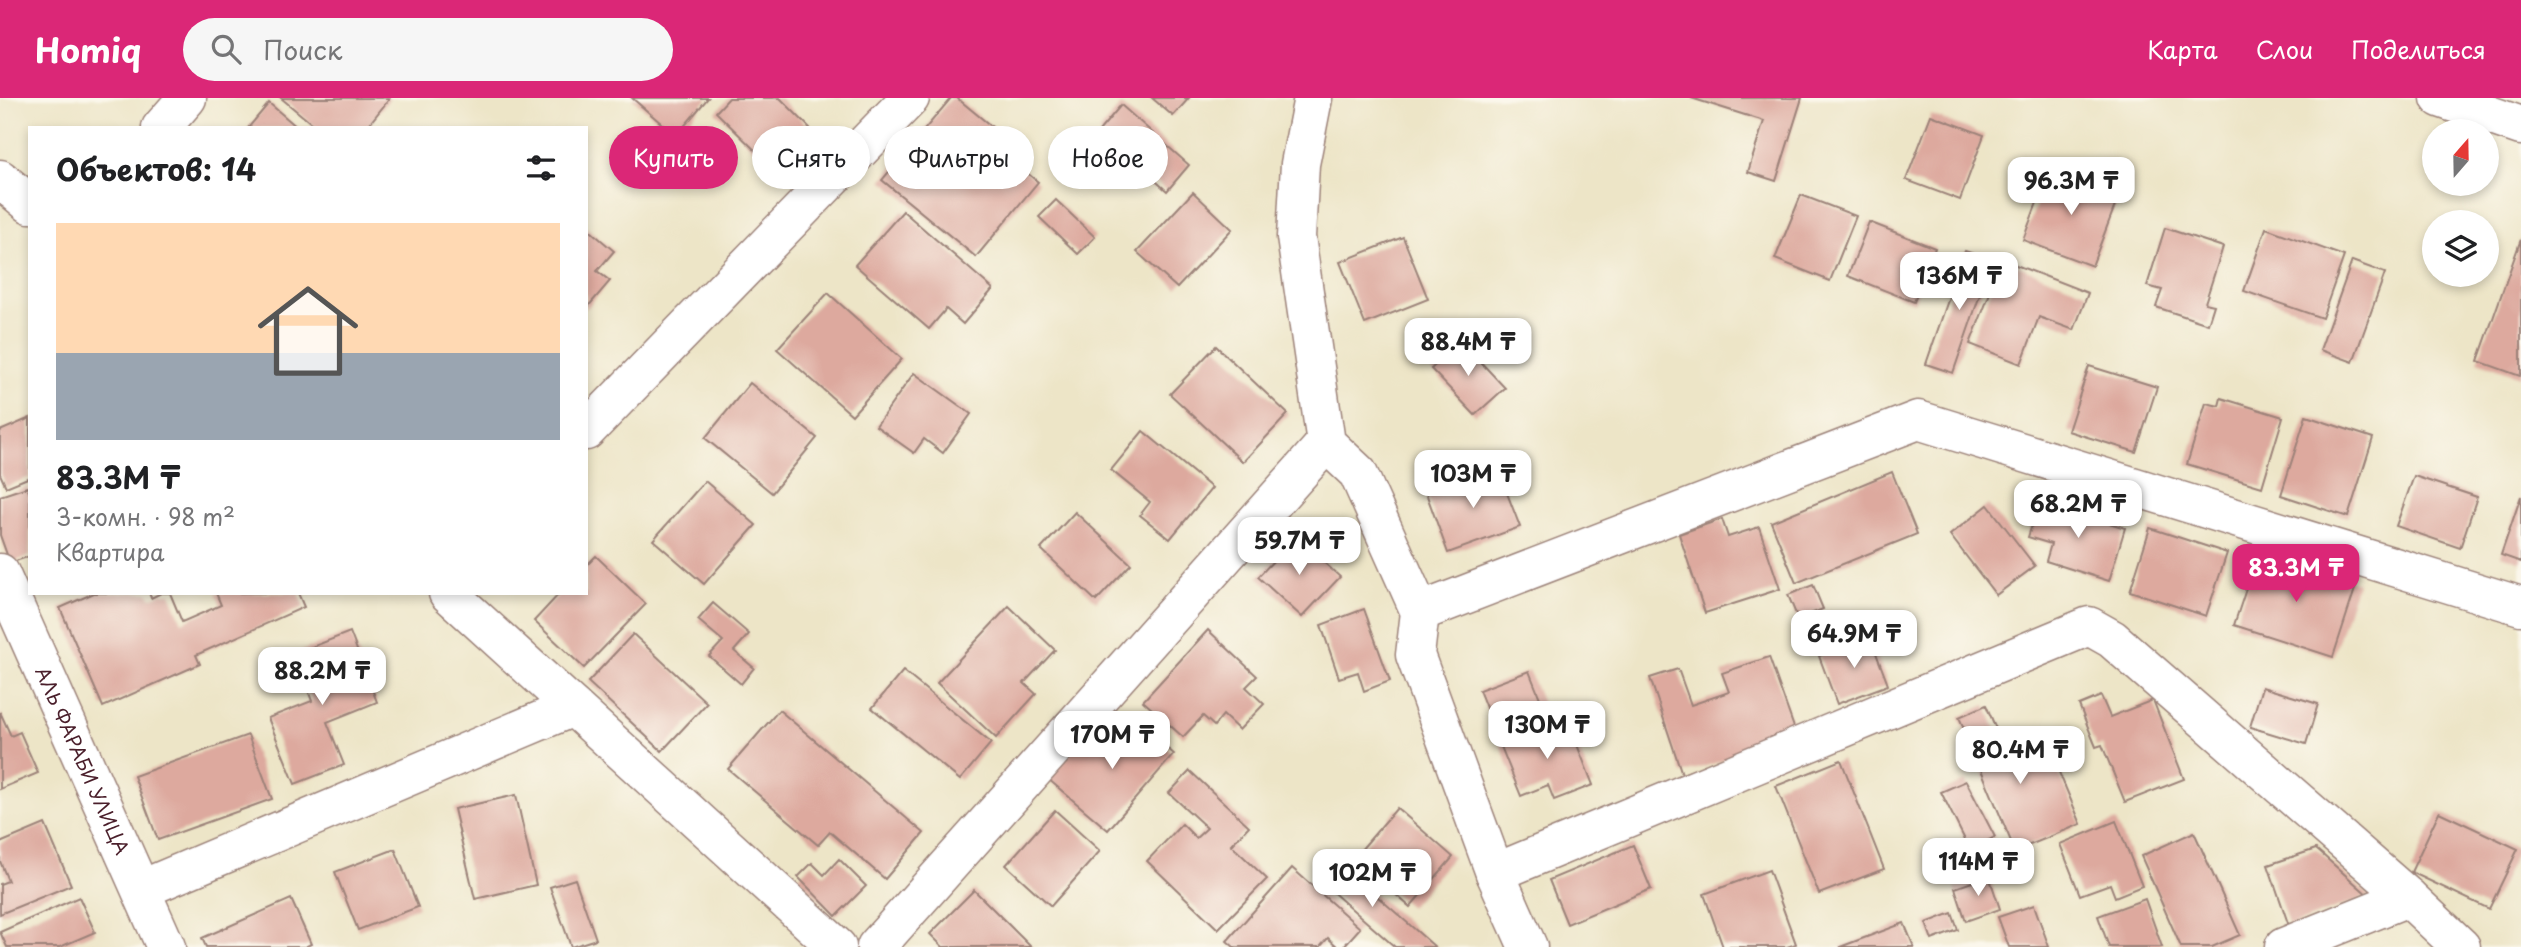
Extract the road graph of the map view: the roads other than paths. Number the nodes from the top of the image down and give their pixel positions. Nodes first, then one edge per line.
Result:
1 (187, 98) edge
2 (909, 98) edge
3 (1313, 98) edge
4 (2440, 98) edge
5 (163, 126) edge
6 (2521, 126) edge
7 (0, 179) edge
8 (28, 202) edge
9 (588, 429) edge
10 (1326, 443) junction
11 (0, 573) edge
12 (450, 595) edge
13 (2521, 606) edge
14 (1420, 612) junction
15 (573, 707) junction
16 (1495, 873) junction
17 (142, 889) junction
18 (2407, 897) junction
19 (166, 947) edge
20 (837, 947) edge
21 (876, 947) edge
22 (1528, 947) edge
23 (2284, 947) edge
24 (2461, 947) edge

1 - 5 street
2 - 9 street
3 - 10 street
4 - 6 street
7 - 8 street
10 - 14 street
10 - 21 street
11 - 17 street, АЛЬ ФАРАБИ УЛИЦА
12 - 15 street
13 - 14 street
14 - 16 street
15 - 17 street
15 - 20 street
16 - 18 street
16 - 22 street
17 - 19 street, АЛЬ ФАРАБИ УЛИЦА
18 - 23 street
18 - 24 street

